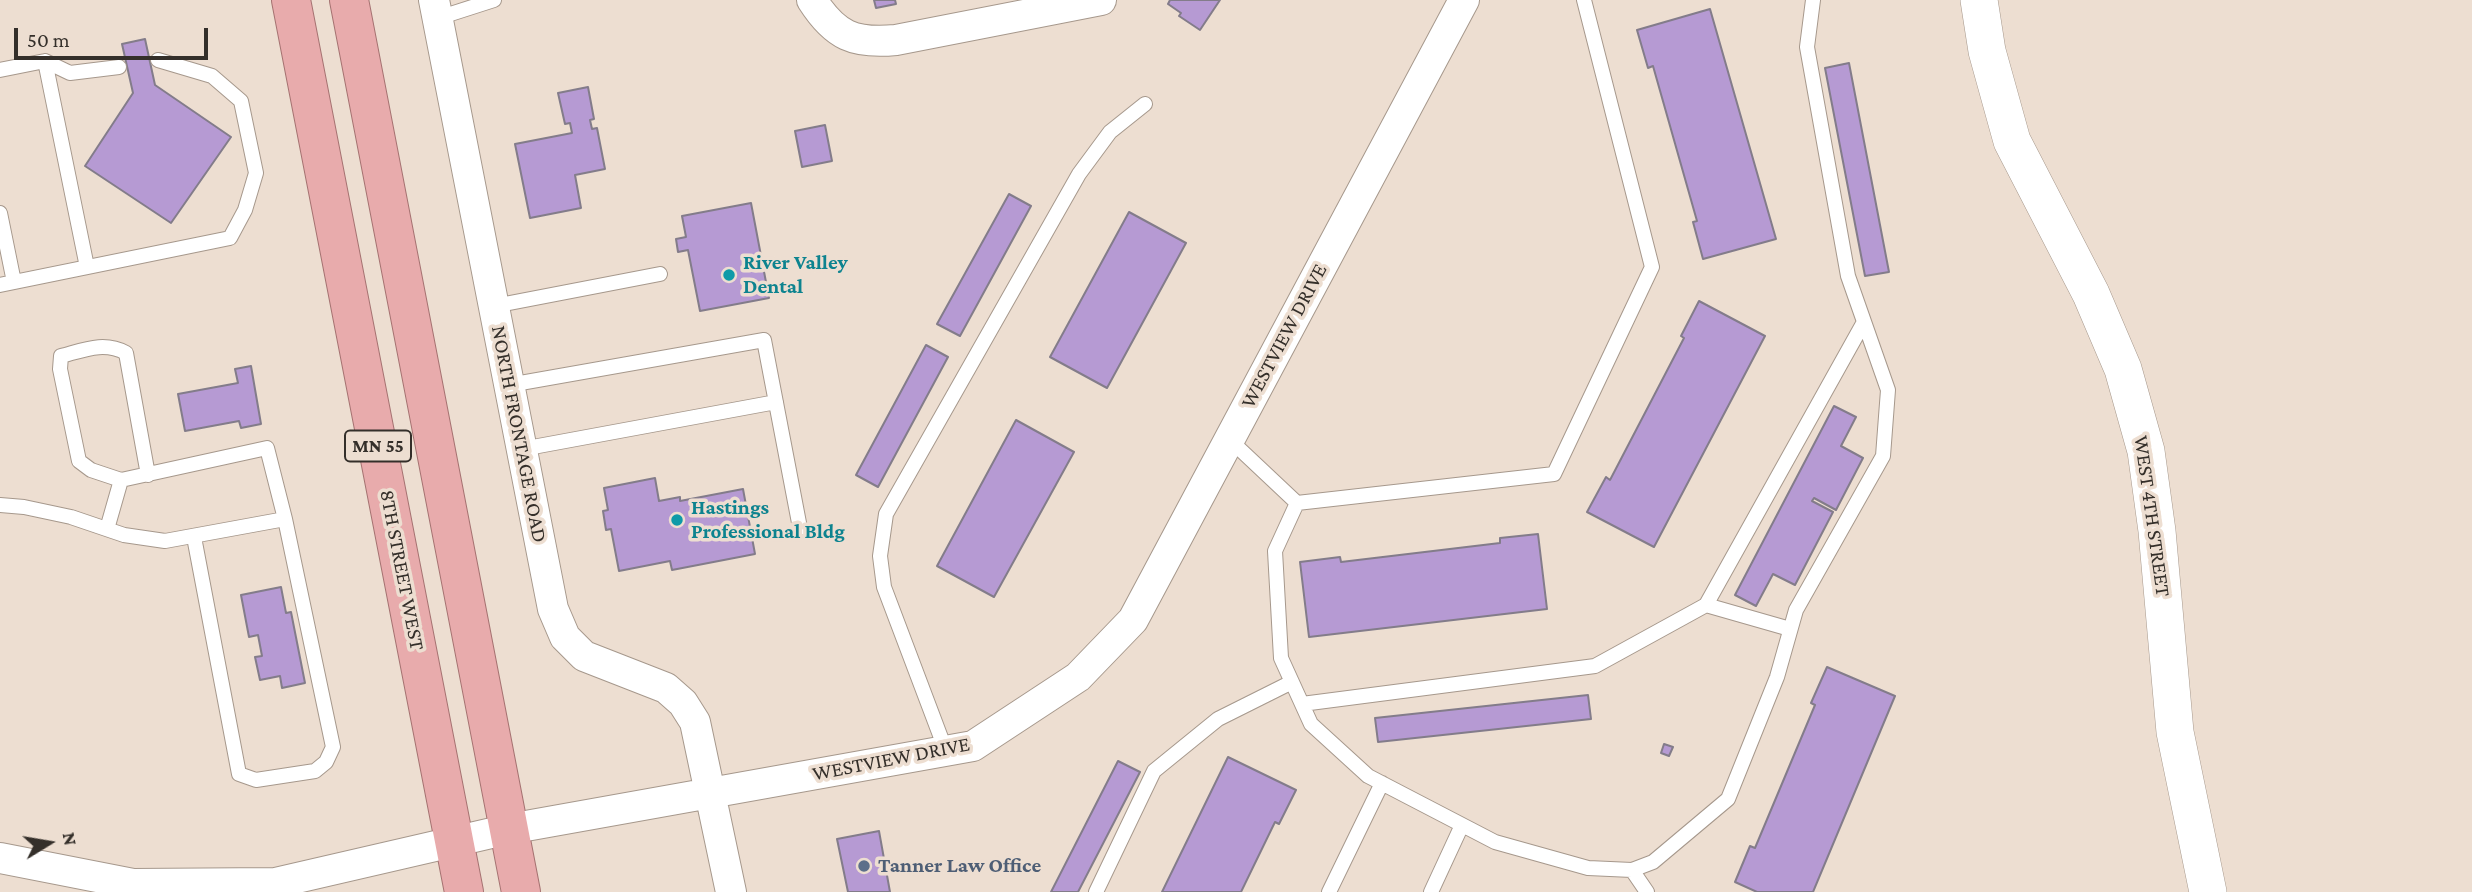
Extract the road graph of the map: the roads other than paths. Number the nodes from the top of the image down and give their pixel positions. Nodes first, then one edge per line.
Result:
1 (291, 0) edge
2 (349, 0) edge
3 (494, 0) edge
4 (812, 0) edge
5 (1101, 0) edge
6 (1464, 0) edge
7 (1584, 0) edge
8 (1813, 0) edge
9 (1979, 0) edge
10 (436, 9) edge
11 (158, 60) dead end
12 (45, 61) junction
13 (119, 67) dead end
14 (0, 70) edge
15 (1145, 104) dead end
16 (0, 213) edge
17 (87, 267) junction
18 (660, 274) dead end
19 (7, 284) edge
20 (494, 306) junction
21 (1864, 322) junction
22 (509, 384) junction
23 (776, 402) junction
24 (1229, 439) junction
25 (522, 449) junction
26 (148, 475) junction
27 (121, 480) junction
28 (1297, 503) junction
29 (0, 505) edge
30 (285, 519) junction
31 (800, 528) dead end
32 (107, 529) junction
33 (194, 537) junction
34 (1706, 605) junction
35 (1790, 629) junction
36 (1292, 682) junction
37 (1302, 704) junction
38 (946, 751) junction
39 (1382, 783) junction
40 (712, 792) junction
41 (1462, 825) junction
42 (509, 829) junction
43 (454, 840) junction
44 (0, 858) edge
45 (1632, 870) junction
46 (132, 888) edge
47 (464, 892) edge
48 (521, 892) edge
49 (732, 892) edge
50 (1096, 892) edge
51 (1329, 892) edge
52 (1431, 892) edge
53 (1647, 892) edge
54 (2208, 892) edge

1 - 43 highway, 8TH STREET WEST / MN 55
2 - 42 highway, MN 55
3 - 10 lane
4 - 5 street
6 - 24 street, WESTVIEW DRIVE
7 - 28 lane
8 - 21 lane
9 - 54 street, WEST 4TH STREET
10 - 20 street, NORTH FRONTAGE ROAD
11 - 17 lane
12 - 13 lane
12 - 14 lane
12 - 17 lane
15 - 38 lane
16 - 19 lane
17 - 19 lane
18 - 20 lane
20 - 22 street, NORTH FRONTAGE ROAD
21 - 34 lane
21 - 35 lane
22 - 23 lane
22 - 25 street, NORTH FRONTAGE ROAD
23 - 25 lane
23 - 31 lane
24 - 28 lane
24 - 38 street, WESTVIEW DRIVE
25 - 40 street, NORTH FRONTAGE ROAD
26 - 27 lane
26 - 27 lane
26 - 30 lane
27 - 32 lane
28 - 36 lane
29 - 32 lane
30 - 33 lane
30 - 33 lane
32 - 33 lane
34 - 35 lane
34 - 37 lane
35 - 45 lane
36 - 37 lane
36 - 50 lane
37 - 39 lane
38 - 40 street, WESTVIEW DRIVE
39 - 41 lane
39 - 51 lane
40 - 42 street, WESTVIEW DRIVE
40 - 49 street, NORTH FRONTAGE ROAD
41 - 45 lane
41 - 52 lane
42 - 43 street, WESTVIEW DRIVE
42 - 48 highway, MN 55
43 - 46 street, WESTVIEW DRIVE
43 - 47 highway, 8TH STREET WEST / MN 55
44 - 46 street, WESTVIEW DRIVE
45 - 53 lane

